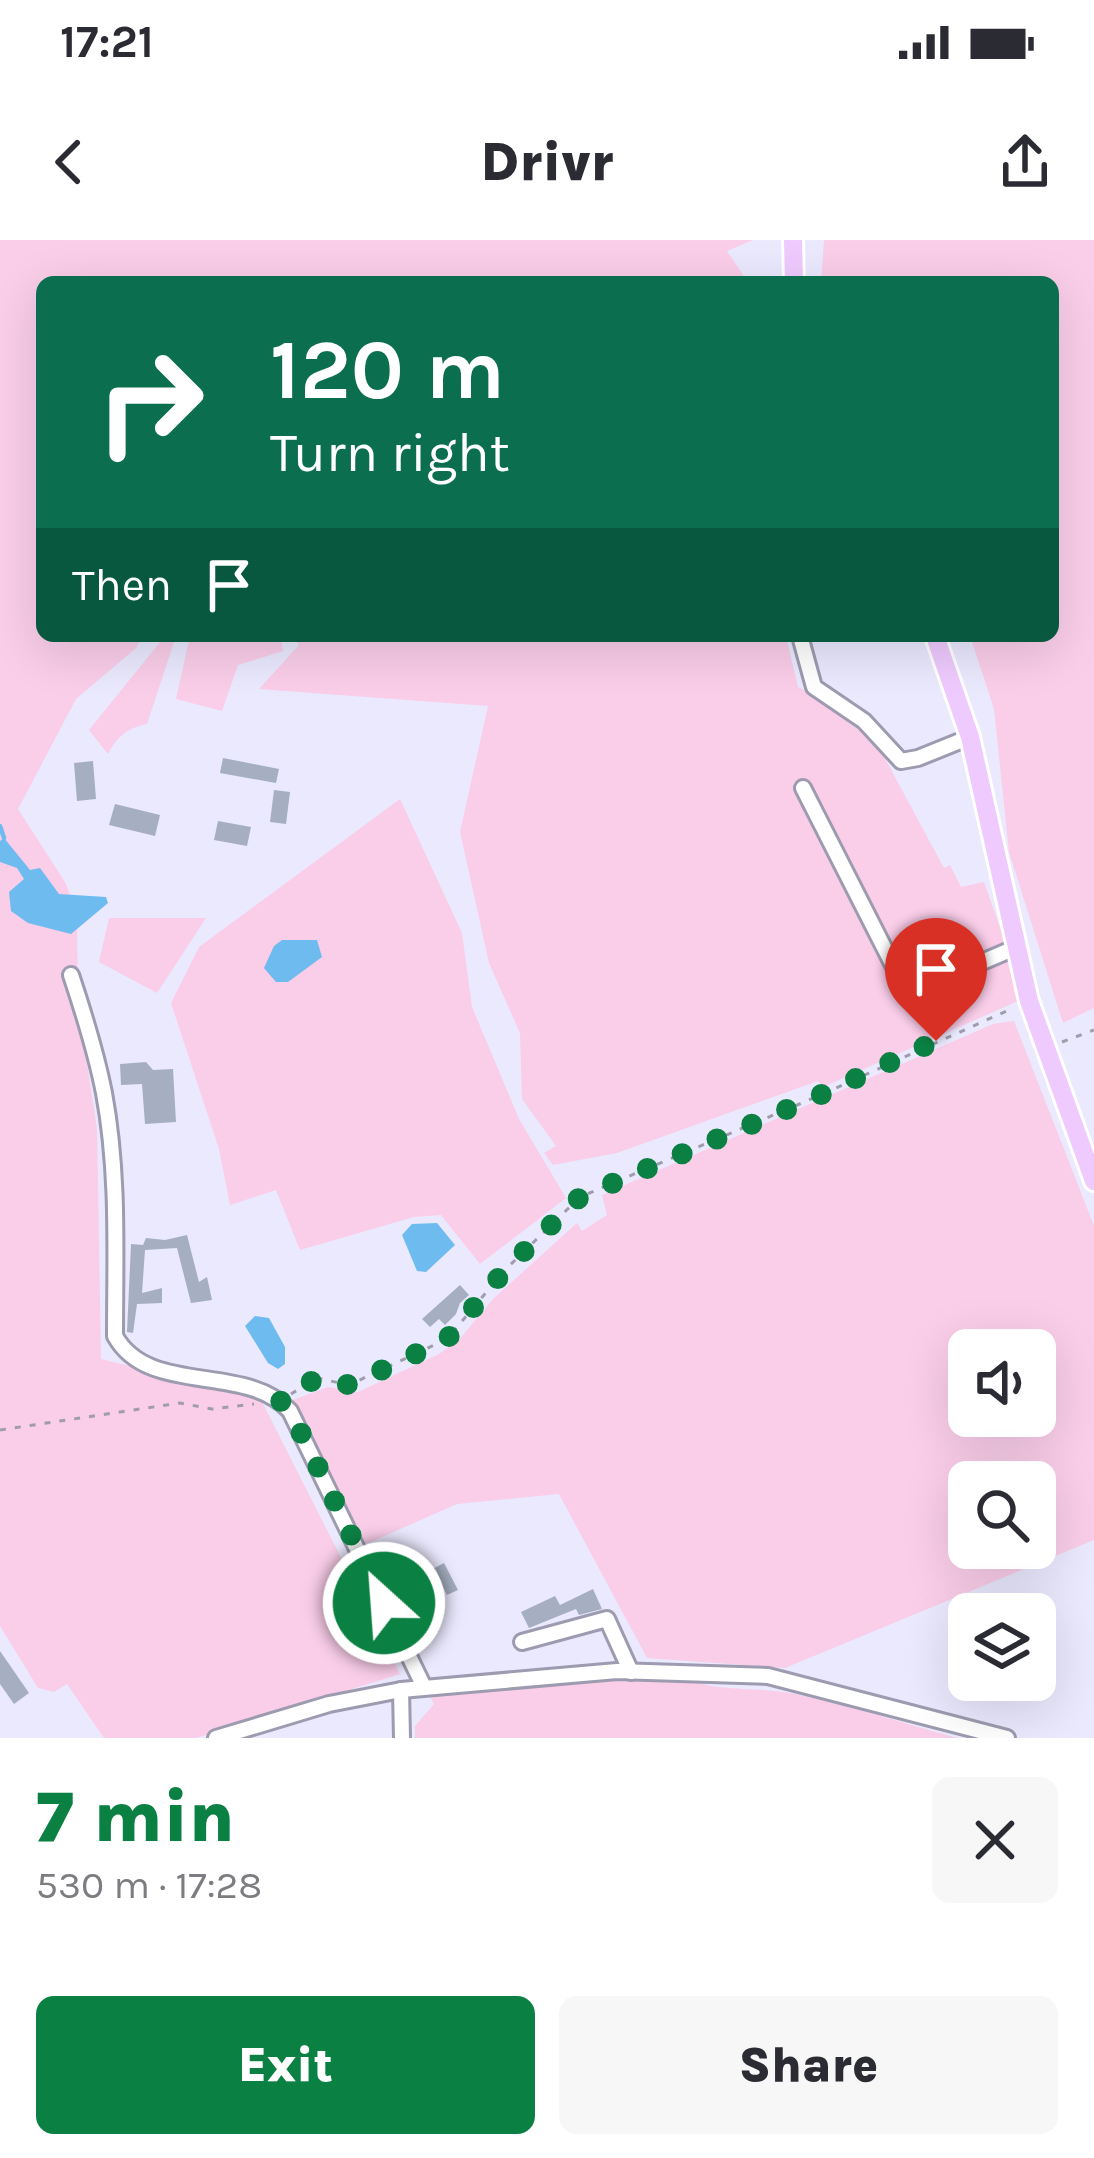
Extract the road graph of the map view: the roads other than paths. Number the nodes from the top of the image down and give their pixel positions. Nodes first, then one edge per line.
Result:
1 (793, 240) edge
2 (794, 276) edge
3 (802, 642) edge
4 (937, 642) edge
5 (970, 737) junction
6 (803, 788) dead end
7 (1017, 947) junction
8 (71, 975) dead end
9 (1094, 1181) edge
10 (522, 1642) dead end
11 (631, 1672) junction
12 (424, 1687) junction
13 (401, 1690) junction
14 (216, 1738) edge
15 (402, 1738) edge
16 (1007, 1738) edge

1 - 2 main road
3 - 5 street
4 - 5 main road
5 - 7 main road
6 - 7 street
7 - 9 main road
8 - 12 street
10 - 11 street
11 - 12 street
11 - 16 street
12 - 13 street
13 - 14 street
13 - 15 street

